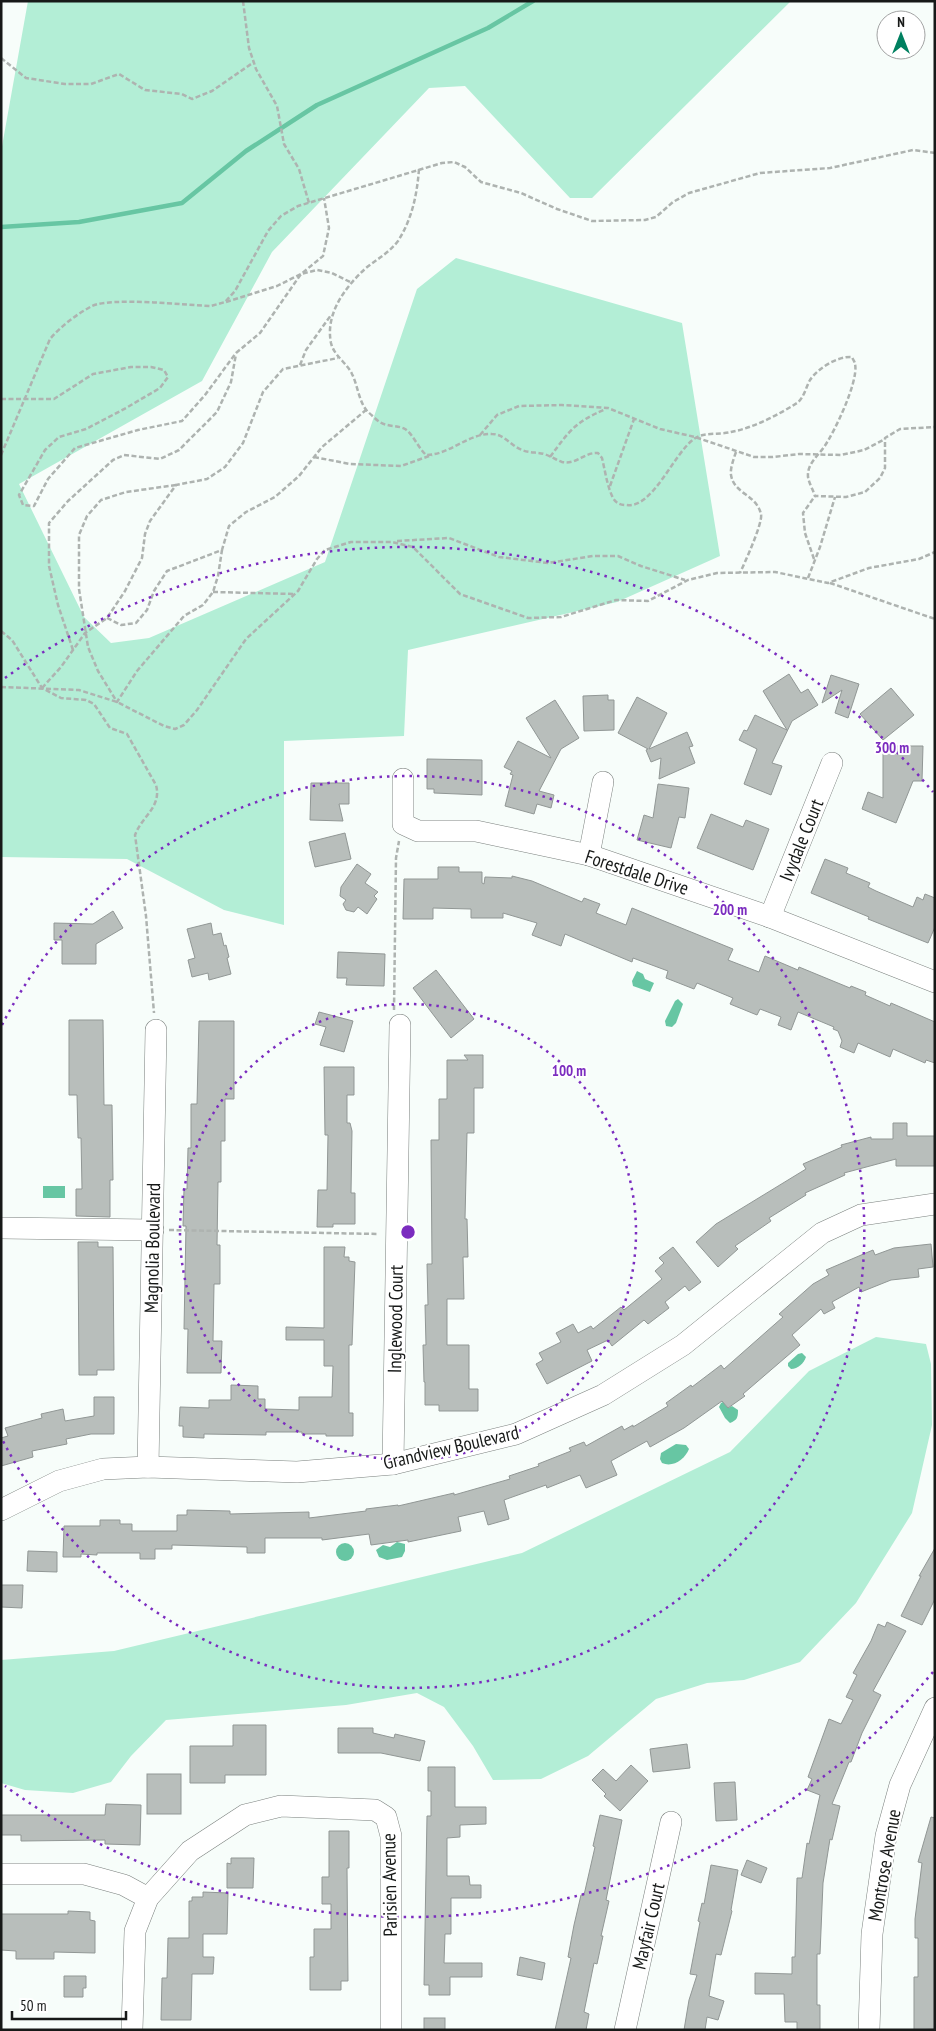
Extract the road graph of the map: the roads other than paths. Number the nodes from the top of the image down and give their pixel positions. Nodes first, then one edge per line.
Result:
1 (832, 763) dead end
2 (402, 779) dead end
3 (603, 782) dead end
4 (589, 855) junction
5 (770, 917) junction
6 (935, 982) edge
7 (400, 1025) road end
8 (156, 1030) road end
9 (935, 1204) edge
10 (1, 1228) edge
11 (153, 1230) junction
12 (393, 1464) junction
13 (148, 1467) junction
14 (1, 1510) edge
15 (935, 1708) edge
16 (671, 1822) dead end
17 (1, 1874) edge
18 (148, 1898) junction
19 (132, 2030) edge
20 (391, 2030) edge
21 (625, 2030) edge
22 (869, 2030) edge

1 - 5 street, Ivydale Court
2 - 4 street, Forestdale Drive
3 - 4 street
4 - 5 street, Forestdale Drive
5 - 6 street, Forestdale Drive
7 - 12 street, Inglewood Court
8 - 11 street, Magnolia Boulevard
9 - 12 street, Grandview Boulevard
10 - 11 street
11 - 13 street, Magnolia Boulevard
12 - 13 street, Grandview Boulevard
13 - 14 street, Grandview Boulevard
15 - 22 street, Montrose Avenue
16 - 21 street, Mayfair Court
17 - 18 street
18 - 19 street, Parisien Avenue
18 - 20 street, Parisien Avenue

